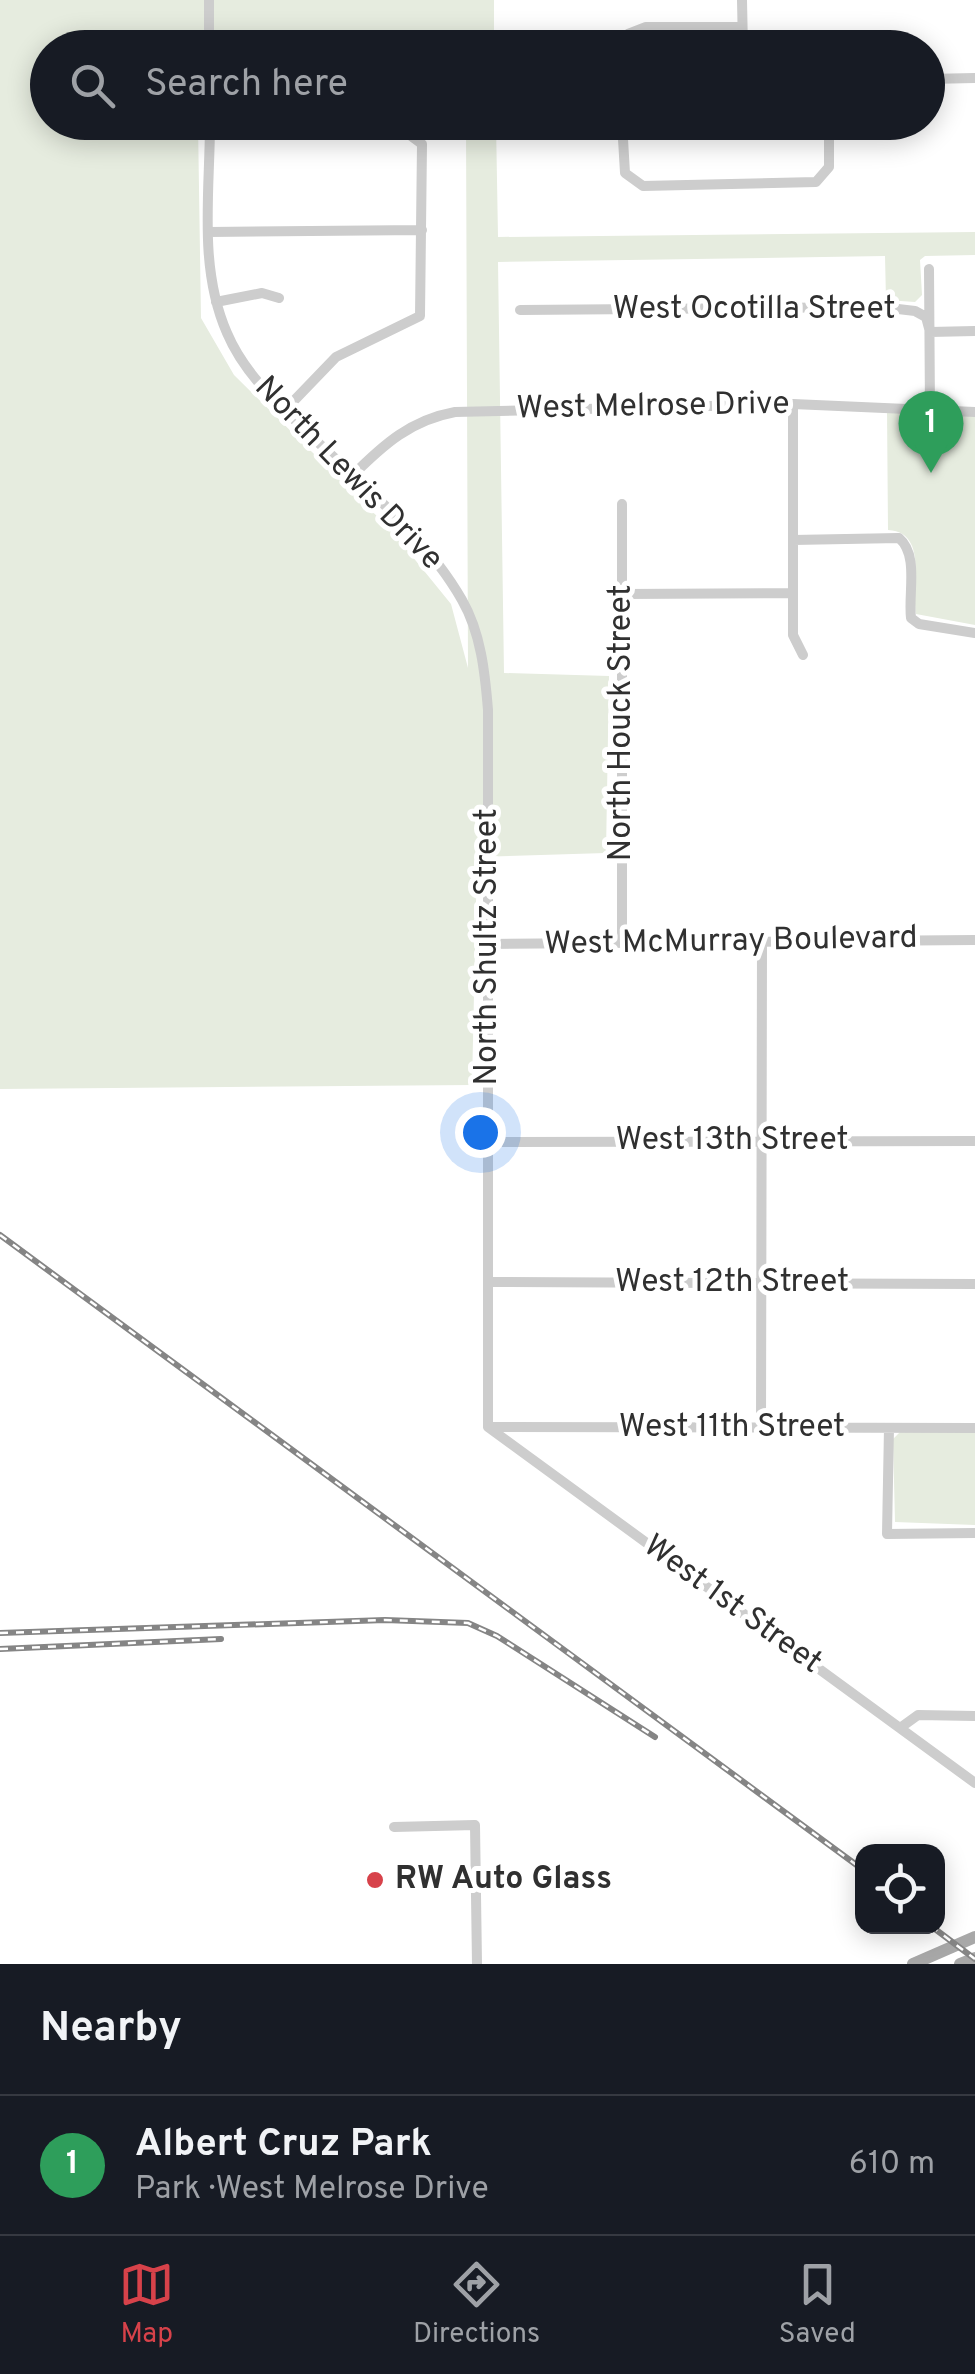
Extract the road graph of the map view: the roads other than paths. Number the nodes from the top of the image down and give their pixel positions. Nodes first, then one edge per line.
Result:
1 (209, 0) edge
2 (742, 0) edge
3 (742, 27) junction
4 (209, 30) edge
5 (638, 30) edge
6 (742, 30) edge
7 (975, 78) edge
8 (945, 79) edge
9 (210, 140) edge
10 (419, 140) edge
11 (623, 140) edge
12 (829, 140) edge
13 (422, 230) junction
14 (209, 232) junction
15 (928, 269) dead end
16 (278, 298) dead end
17 (216, 302) junction
18 (520, 310) dead end
19 (975, 331) edge
20 (930, 332) junction
21 (793, 404) junction
22 (284, 410) junction
23 (930, 412) junction
24 (975, 412) edge
25 (352, 476) junction
26 (622, 504) dead end
27 (793, 540) junction
28 (793, 593) junction
29 (622, 594) junction
30 (975, 633) edge
31 (480, 646) joint
32 (803, 655) dead end
33 (975, 940) edge
34 (622, 943) junction
35 (762, 943) junction
36 (488, 944) junction
37 (761, 1141) junction
38 (975, 1141) edge
39 (488, 1142) junction
40 (488, 1282) junction
41 (761, 1284) junction
42 (975, 1284) edge
43 (761, 1427) junction
44 (488, 1428) junction
45 (888, 1428) junction
46 (975, 1428) edge
47 (975, 1534) edge
48 (975, 1716) edge
49 (900, 1728) junction
50 (975, 1783) edge
51 (394, 1827) dead end
52 (975, 1937) edge
53 (975, 1958) edge
54 (477, 1964) edge
55 (913, 1964) edge
56 (960, 1964) edge

1 - 4 street
2 - 3 street
3 - 5 street
3 - 6 street
7 - 8 street
9 - 14 street, North Lewis Drive
10 - 13 street
11 - 12 street
13 - 14 street
13 - 22 street
14 - 17 street, North Lewis Drive
15 - 20 street
16 - 17 street
17 - 22 street, North Lewis Drive
18 - 20 street, West Ocotilla Street
19 - 20 street, West Ocotilla Street
20 - 23 street
21 - 23 street, West Melrose Drive
21 - 25 street, West Melrose Drive
21 - 27 street
22 - 25 street, North Lewis Drive
23 - 24 street, West Melrose Drive
25 - 31 street, North Lewis Drive
26 - 29 street, North Houck Street
27 - 28 street
27 - 30 street
28 - 29 street
28 - 32 street
29 - 34 street, North Houck Street
31 - 36 street, North Shultz Street
33 - 35 street, West McMurray Boulevard
34 - 35 street, West McMurray Boulevard
34 - 36 street, West McMurray Boulevard
35 - 37 street
36 - 39 street, North Shultz Street
37 - 38 street, West 13th Street
37 - 39 street, West 13th Street
37 - 41 street
39 - 40 street, North Shultz Street
40 - 41 street, West 12th Street
40 - 44 street, North Shultz Street
41 - 42 street, West 12th Street
41 - 43 street
43 - 44 street, West 11th Street
43 - 45 street, West 11th Street
44 - 49 street, West 1st Street
45 - 46 street, West 11th Street
45 - 47 street
48 - 49 street
49 - 50 street, West 1st Street
51 - 54 street
52 - 55 main road
53 - 56 main road

